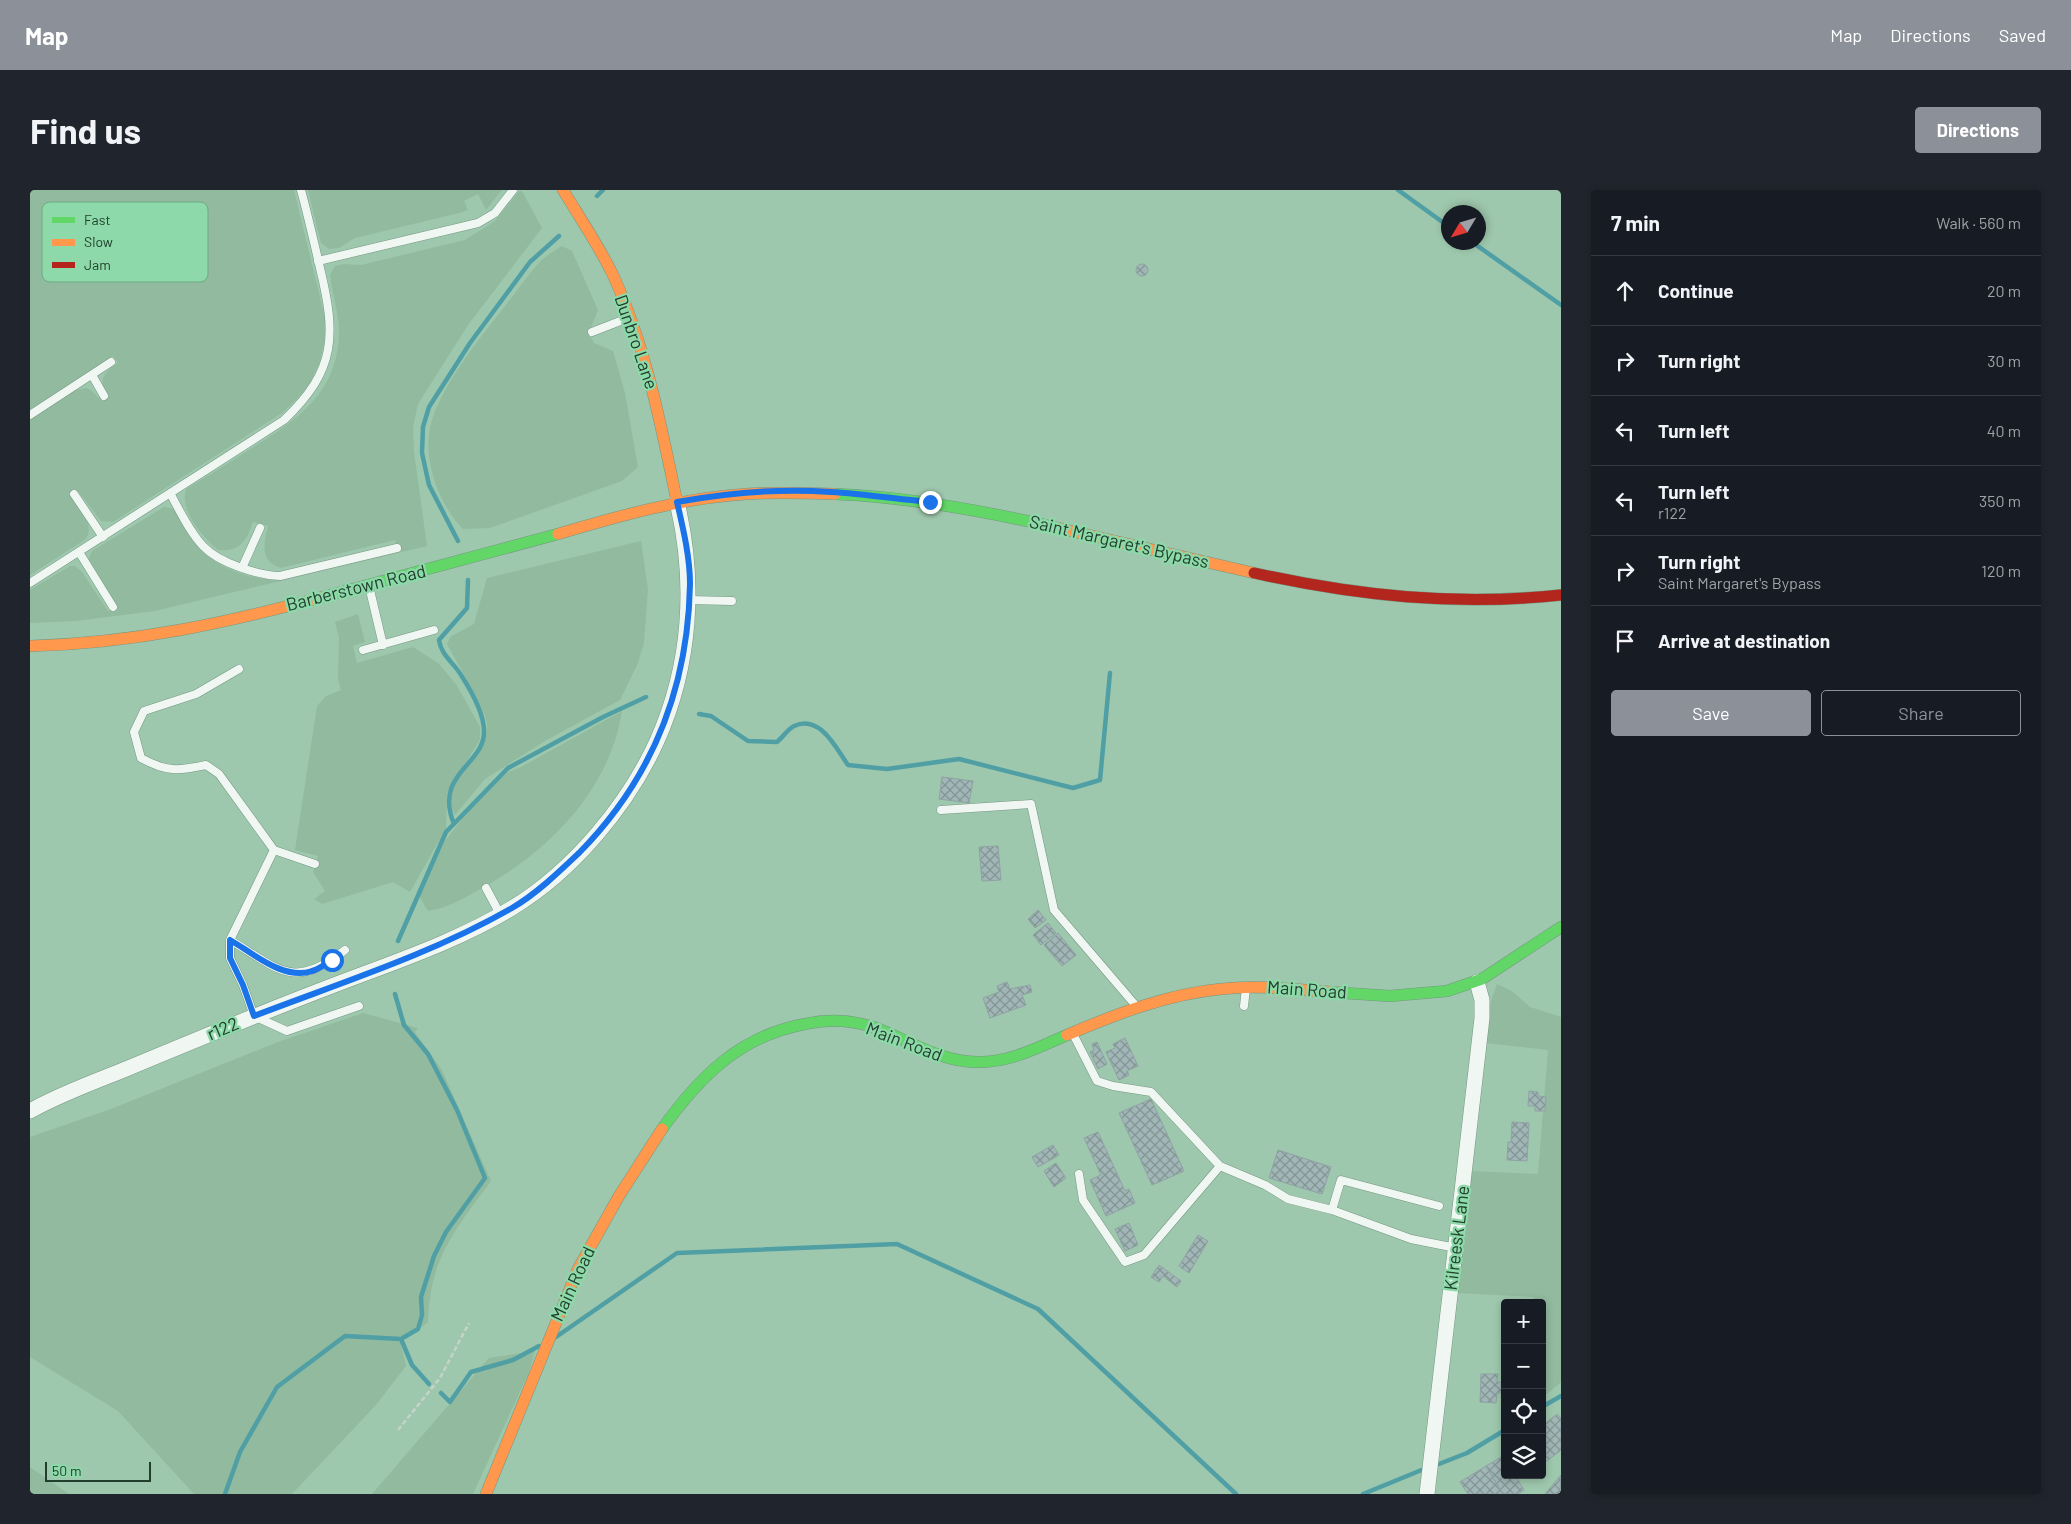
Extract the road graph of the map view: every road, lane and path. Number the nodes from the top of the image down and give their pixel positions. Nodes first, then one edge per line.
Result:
1 (301, 190) edge
2 (513, 190) edge
3 (565, 191) edge
4 (318, 261) junction
5 (628, 318) junction
6 (592, 332) dead end
7 (111, 362) dead end
8 (92, 375) junction
9 (104, 396) dead end
10 (30, 415) edge
11 (74, 494) dead end
12 (170, 494) junction
13 (677, 502) junction
14 (260, 528) dead end
15 (103, 536) junction
16 (397, 548) dead end
17 (79, 552) junction
18 (242, 568) junction
19 (30, 583) edge
20 (369, 585) junction
21 (1561, 595) edge
22 (688, 600) junction
23 (732, 601) dead end
24 (113, 607) dead end
25 (434, 630) dead end
26 (383, 644) junction
27 (30, 646) edge
28 (363, 650) dead end
29 (239, 669) dead end
30 (941, 810) dead end
31 (274, 850) junction
32 (315, 864) dead end
33 (486, 888) dead end
34 (500, 914) junction
35 (1561, 927) edge
36 (230, 940) junction
37 (345, 950) dead end
38 (1477, 982) junction
39 (1246, 986) junction
40 (358, 1006) dead end
41 (1244, 1006) dead end
42 (1138, 1008) junction
43 (254, 1016) junction
44 (1072, 1033) junction
45 (30, 1111) edge
46 (1220, 1166) junction
47 (1079, 1174) dead end
48 (1439, 1206) dead end
49 (1332, 1210) junction
50 (1456, 1248) junction
51 (469, 1323) dead end
52 (398, 1430) dead end
53 (486, 1494) edge
54 (1427, 1494) edge

1 - 4 lane
2 - 4 lane
3 - 5 main road, Dunbro Lane
4 - 12 lane
5 - 6 lane
5 - 13 main road, Dunbro Lane
7 - 8 lane
8 - 9 lane
8 - 10 lane
11 - 15 lane
12 - 15 lane
12 - 18 lane
13 - 20 main road, Barberstown Road
13 - 21 main road, Saint Margaret's Bypass
13 - 22 street, r122
14 - 18 lane
15 - 17 lane
16 - 18 lane
17 - 19 lane
17 - 24 lane
20 - 26 lane
20 - 27 main road, Barberstown Road
22 - 23 lane
22 - 34 street, r122
25 - 26 lane
26 - 28 lane
29 - 31 lane
30 - 42 lane
31 - 32 lane
31 - 36 lane
33 - 34 lane
34 - 43 street, r122
35 - 38 main road, Main Road
36 - 37 lane
36 - 43 lane
38 - 39 main road, Main Road
38 - 50 street, Kilreesk Lane
39 - 41 lane
39 - 42 main road, Main Road
40 - 43 lane
42 - 44 main road, Main Road
43 - 45 street, r122
44 - 46 lane
44 - 53 main road, Main Road
46 - 47 lane
46 - 49 lane
48 - 49 lane
49 - 50 lane
50 - 54 street, Kilreesk Lane
51 - 52 path

